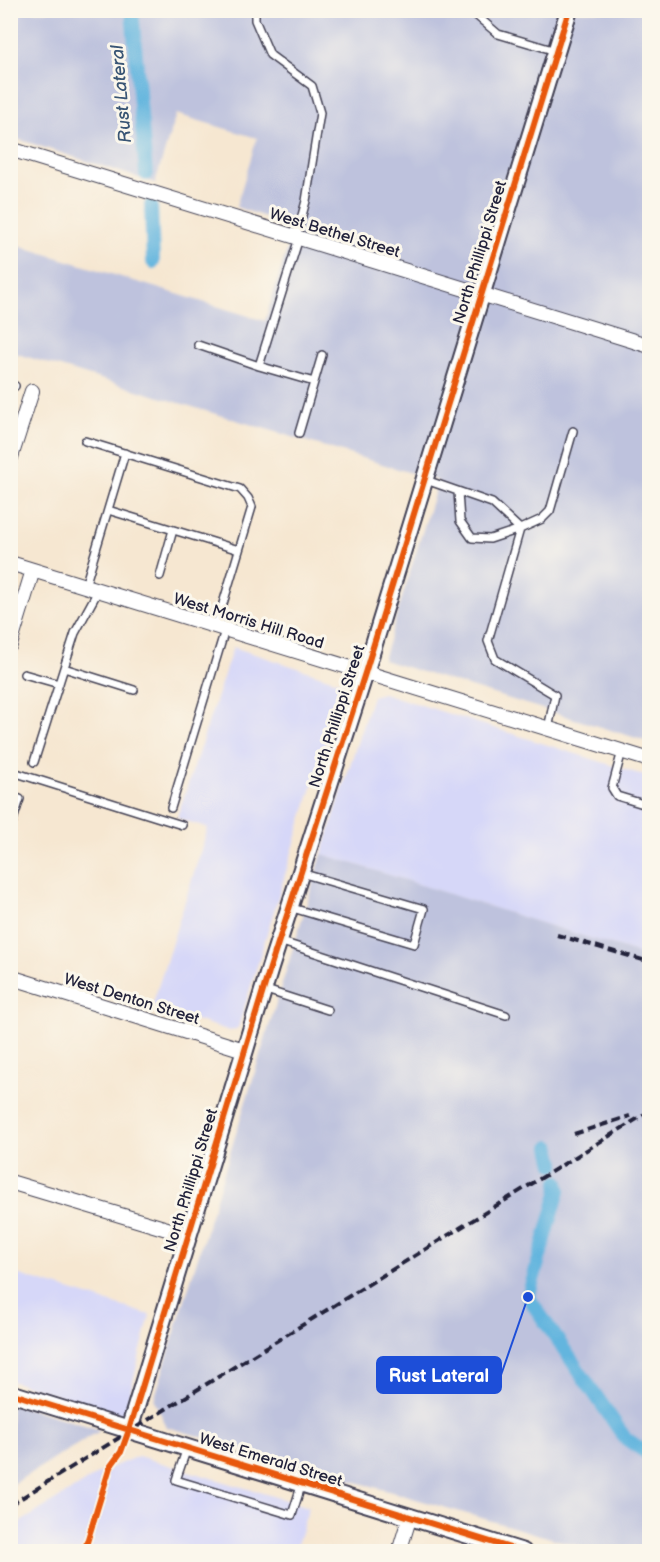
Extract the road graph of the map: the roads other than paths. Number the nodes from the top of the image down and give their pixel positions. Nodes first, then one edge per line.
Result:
1 (255, 10) edge
2 (470, 10) edge
3 (568, 10) edge
4 (556, 51) junction
5 (10, 149) edge
6 (297, 237) junction
7 (480, 294) junction
8 (198, 345) dead end
9 (650, 346) edge
10 (322, 355) dead end
11 (260, 366) junction
12 (314, 382) junction
13 (32, 391) dead end
14 (573, 431) dead end
15 (299, 433) dead end
16 (85, 441) dead end
17 (125, 453) junction
18 (10, 460) edge
19 (424, 480) junction
20 (458, 492) junction
21 (108, 510) junction
22 (520, 529) junction
23 (173, 530) junction
24 (239, 550) junction
25 (10, 563) edge
26 (33, 570) junction
27 (160, 576) dead end
28 (91, 588) junction
29 (220, 628) junction
30 (10, 645) edge
31 (64, 668) junction
32 (365, 673) junction
33 (24, 674) dead end
34 (59, 684) junction
35 (134, 690) dead end
36 (548, 729) junction
37 (622, 751) junction
38 (650, 760) edge
39 (34, 762) dead end
40 (10, 771) edge
41 (10, 796) edge
42 (650, 806) edge
43 (171, 808) dead end
44 (182, 825) dead end
45 (10, 830) edge
46 (300, 873) junction
47 (289, 907) junction
48 (279, 940) junction
49 (10, 977) edge
50 (263, 989) junction
51 (328, 1010) dead end
52 (506, 1015) dead end
53 (244, 1050) junction
54 (10, 1182) edge
55 (187, 1235) junction
56 (10, 1393) edge
57 (129, 1430) junction
58 (187, 1448) junction
59 (302, 1483) junction
60 (410, 1516) junction
61 (399, 1551) edge
62 (523, 1551) edge

1 - 6 lane
2 - 4 lane
3 - 4 street, North Phillippi Street
4 - 7 street, North Phillippi Street
5 - 6 street, West Bethel Street
6 - 7 street, West Bethel Street
6 - 11 lane
7 - 9 street, West Bethel Street
7 - 19 street, North Phillippi Street
8 - 11 lane
10 - 12 lane
11 - 12 lane
12 - 15 lane
13 - 18 street
14 - 22 lane
16 - 17 lane
17 - 21 lane
17 - 24 lane
19 - 20 lane
19 - 32 street, North Phillippi Street
20 - 22 lane
20 - 22 lane
21 - 23 lane
21 - 28 lane
22 - 36 lane
23 - 24 lane
23 - 27 lane
24 - 29 lane
25 - 26 street, West Morris Hill Road
26 - 28 street, West Morris Hill Road
26 - 30 street
28 - 29 street, West Morris Hill Road
28 - 31 lane
29 - 32 street, West Morris Hill Road
29 - 43 lane
31 - 34 lane
31 - 35 lane
32 - 36 street, West Morris Hill Road
32 - 46 street, North Phillippi Street
33 - 34 lane
34 - 39 lane
36 - 37 street, West Morris Hill Road
37 - 38 street, West Morris Hill Road
37 - 42 lane
40 - 44 lane
41 - 45 lane
46 - 47 street, North Phillippi Street
46 - 47 lane
47 - 48 street, North Phillippi Street
48 - 50 street, North Phillippi Street
48 - 52 lane
49 - 53 street, West Denton Street
50 - 51 lane
50 - 53 street, North Phillippi Street
53 - 55 street, North Phillippi Street
54 - 55 street
55 - 57 street, North Phillippi Street
56 - 57 street, West Emerald Street
57 - 58 street, West Emerald Street
58 - 59 street, West Emerald Street
58 - 59 lane
59 - 60 street, West Emerald Street
60 - 61 street
60 - 62 street, West Emerald Street

